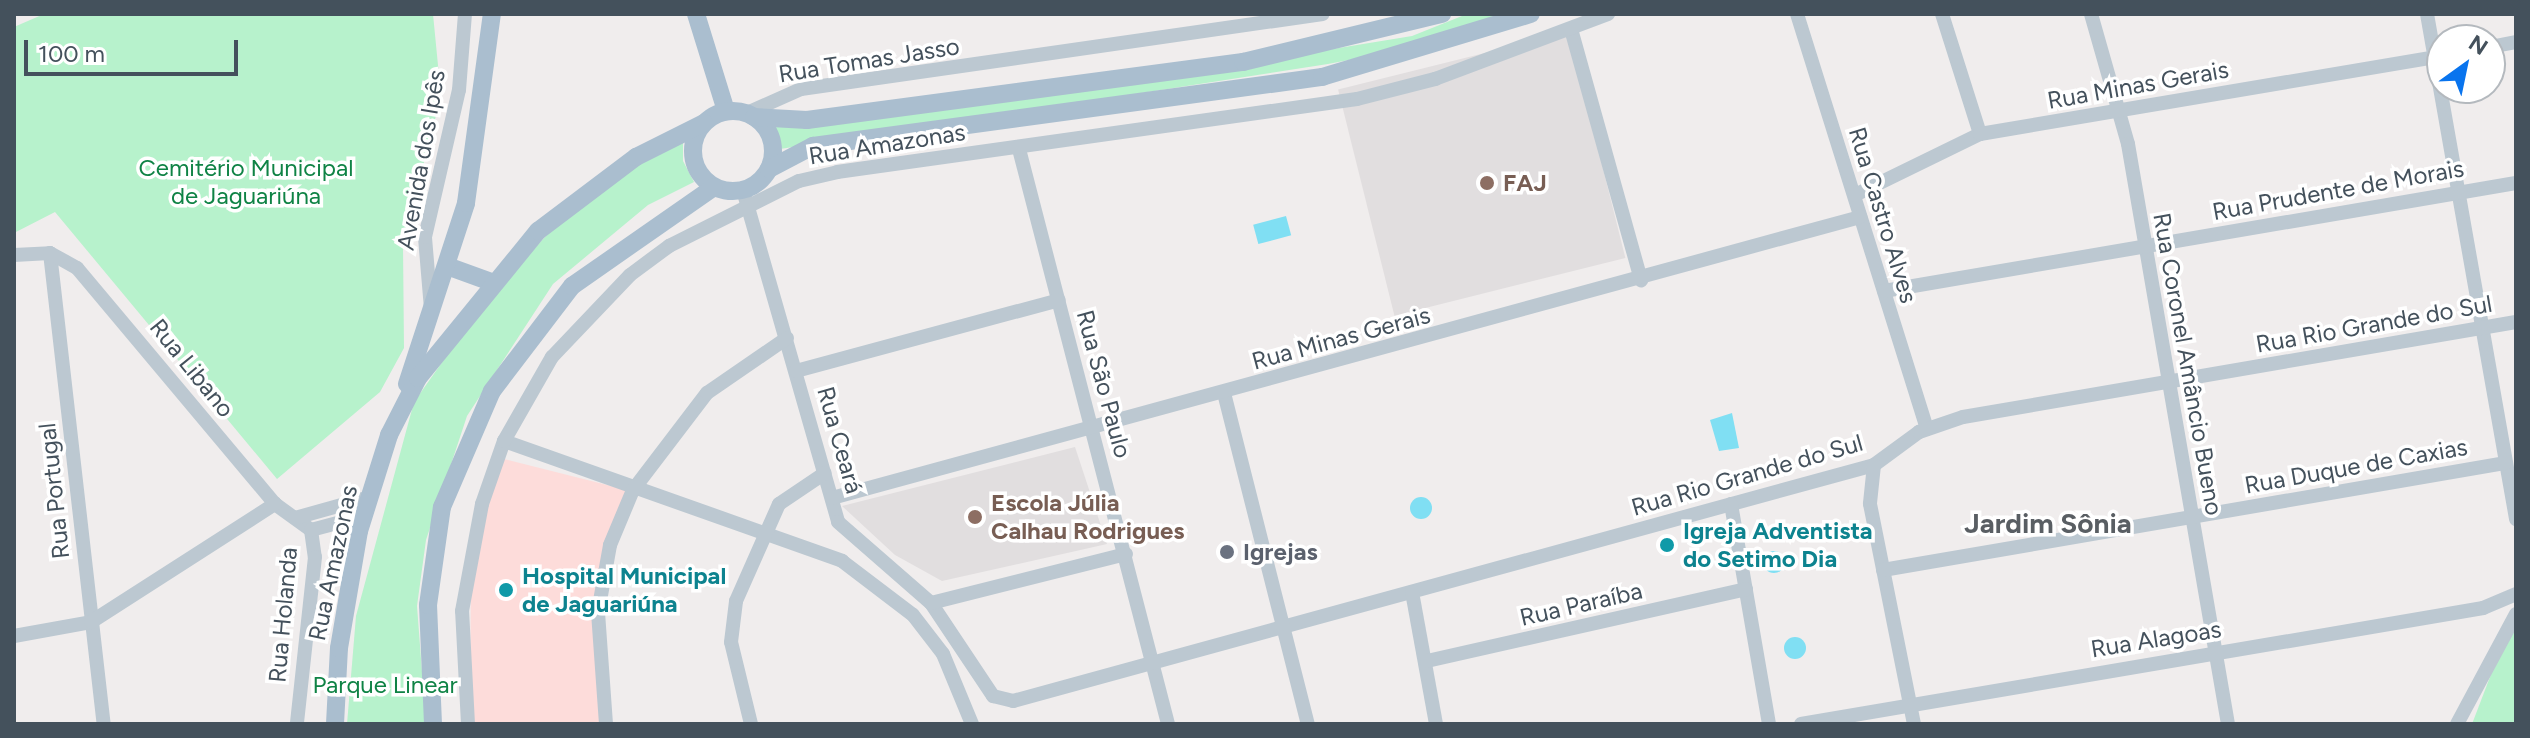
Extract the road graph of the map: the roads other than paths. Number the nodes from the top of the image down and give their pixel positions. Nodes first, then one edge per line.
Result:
1 (465, 14) edge
2 (492, 14) edge
3 (696, 14) edge
4 (1323, 14) edge
5 (1442, 14) edge
6 (1531, 14) edge
7 (1608, 14) edge
8 (1797, 14) edge
9 (1942, 14) edge
10 (2091, 14) edge
11 (1571, 29) junction
12 (2426, 58) edge
13 (2445, 104) edge
14 (2118, 111) junction
15 (742, 114) junction
16 (704, 123) junction
17 (1980, 134) junction
18 (1019, 149) junction
19 (769, 169) junction
20 (2516, 183) edge
21 (714, 187) junction
22 (2458, 192) junction
23 (1855, 195) junction
24 (746, 199) junction
25 (1860, 217) junction
26 (2145, 245) junction
27 (50, 253) junction
28 (14, 255) edge
29 (447, 266) junction
30 (1641, 280) junction
31 (491, 282) junction
32 (1884, 291) junction
33 (1059, 300) junction
34 (431, 313) junction
35 (2516, 322) edge
36 (2482, 328) junction
37 (787, 338) junction
38 (796, 371) junction
39 (2168, 382) junction
40 (1224, 393) junction
41 (1093, 428) junction
42 (1927, 429) junction
43 (389, 435) junction
44 (504, 441) junction
45 (2506, 463) junction
46 (1874, 465) junction
47 (825, 473) junction
48 (633, 490) junction
49 (370, 497) junction
50 (832, 498) junction
51 (275, 504) junction
52 (1731, 504) junction
53 (2192, 517) junction
54 (295, 518) junction
55 (2516, 519) edge
56 (311, 530) junction
57 (359, 531) junction
58 (761, 531) junction
59 (1126, 554) junction
60 (1883, 570) junction
61 (1746, 589) junction
62 (1412, 592) junction
63 (2516, 594) edge
64 (931, 603) junction
65 (2516, 614) edge
66 (91, 622) junction
67 (1289, 626) junction
68 (14, 636) edge
69 (2215, 651) junction
70 (1427, 661) junction
71 (1155, 662) junction
72 (993, 696) joint
73 (1910, 700) junction
74 (104, 724) edge
75 (297, 724) edge
76 (335, 724) edge
77 (433, 724) edge
78 (468, 724) edge
79 (606, 724) edge
80 (751, 724) edge
81 (972, 724) edge
82 (1168, 724) edge
83 (1308, 724) edge
84 (1436, 724) edge
85 (1769, 724) edge
86 (1801, 724) edge
87 (1914, 724) edge
88 (2228, 724) edge
89 (2457, 724) edge

1 - 34 street, Avenida dos Ipês
2 - 29 main road
3 - 15 main road
4 - 15 street, Rua Tomas Jasso
5 - 15 main road
6 - 19 main road
7 - 11 street, Rua Amazonas
8 - 23 street, Rua Castro Alves
9 - 17 street
10 - 14 street, Rua Coronel Amâncio Bueno
11 - 18 street, Rua Amazonas
11 - 30 street
12 - 14 street, Rua Minas Gerais
13 - 22 street
14 - 17 street, Rua Minas Gerais
14 - 26 street, Rua Coronel Amâncio Bueno
15 - 16 main road
15 - 19 main road
16 - 21 main road
16 - 31 main road, Rua Amazonas
17 - 23 street, Rua Minas Gerais
18 - 24 street, Rua Amazonas
18 - 33 street, Rua São Paulo
19 - 24 main road
20 - 22 street, Rua Prudente de Morais
21 - 24 main road
21 - 77 main road
22 - 26 street, Rua Prudente de Morais
22 - 36 street
23 - 25 street, Rua Castro Alves
24 - 37 street, Rua Ceará
24 - 44 street, Rua Amazonas
25 - 30 street, Rua Minas Gerais
25 - 32 street, Rua Castro Alves
26 - 32 street, Rua Prudente de Morais
26 - 39 street, Rua Coronel Amâncio Bueno
27 - 28 street
27 - 51 street, Rua Libano
27 - 66 street, Rua Portugal
29 - 31 main road
29 - 34 main road
30 - 40 street, Rua Minas Gerais
31 - 43 main road, Rua Amazonas
32 - 42 street, Rua Castro Alves
33 - 38 street
33 - 41 street, Rua São Paulo
34 - 43 main road
35 - 36 street, Rua Rio Grande do Sul
36 - 39 street, Rua Rio Grande do Sul
36 - 45 street
37 - 38 street, Rua Ceará
37 - 48 street
38 - 47 street, Rua Ceará
39 - 42 street, Rua Rio Grande do Sul
39 - 53 street, Rua Coronel Amâncio Bueno
40 - 41 street, Rua Minas Gerais
40 - 67 street
41 - 50 street, Rua Minas Gerais
41 - 59 street, Rua São Paulo
42 - 46 street, Rua Rio Grande do Sul
43 - 49 main road, Rua Amazonas
44 - 48 street
44 - 78 street, Rua Amazonas
45 - 53 street, Rua Duque de Caxias
45 - 55 street
46 - 52 street, Rua Rio Grande do Sul
46 - 60 street
47 - 50 street, Rua Ceará
47 - 58 street
48 - 58 street
48 - 79 street
49 - 54 street
49 - 57 main road, Rua Amazonas
50 - 64 street, Rua Ceará
51 - 54 street, Rua Libano
51 - 66 street
52 - 61 street
52 - 62 street, Rua Rio Grande do Sul
53 - 60 street, Rua Duque de Caxias
53 - 69 street, Rua Coronel Amâncio Bueno
54 - 56 street, Rua Holanda
56 - 57 street
56 - 75 street, Rua Holanda
57 - 76 main road, Rua Amazonas
58 - 80 street
58 - 81 street
59 - 64 street
59 - 71 street, Rua São Paulo
60 - 73 street
61 - 70 street, Rua Paraíba
61 - 85 street
62 - 67 street, Rua Rio Grande do Sul
62 - 70 street
63 - 69 street, Rua Alagoas
64 - 72 street, Rua Ceará
65 - 89 street
66 - 68 street
66 - 74 street, Rua Portugal
67 - 71 street, Rua Rio Grande do Sul
67 - 83 street
69 - 73 street, Rua Alagoas
69 - 88 street, Rua Coronel Amâncio Bueno
70 - 84 street
71 - 72 street, Rua Rio Grande do Sul
71 - 82 street, Rua São Paulo
73 - 86 street, Rua Alagoas
73 - 87 street

